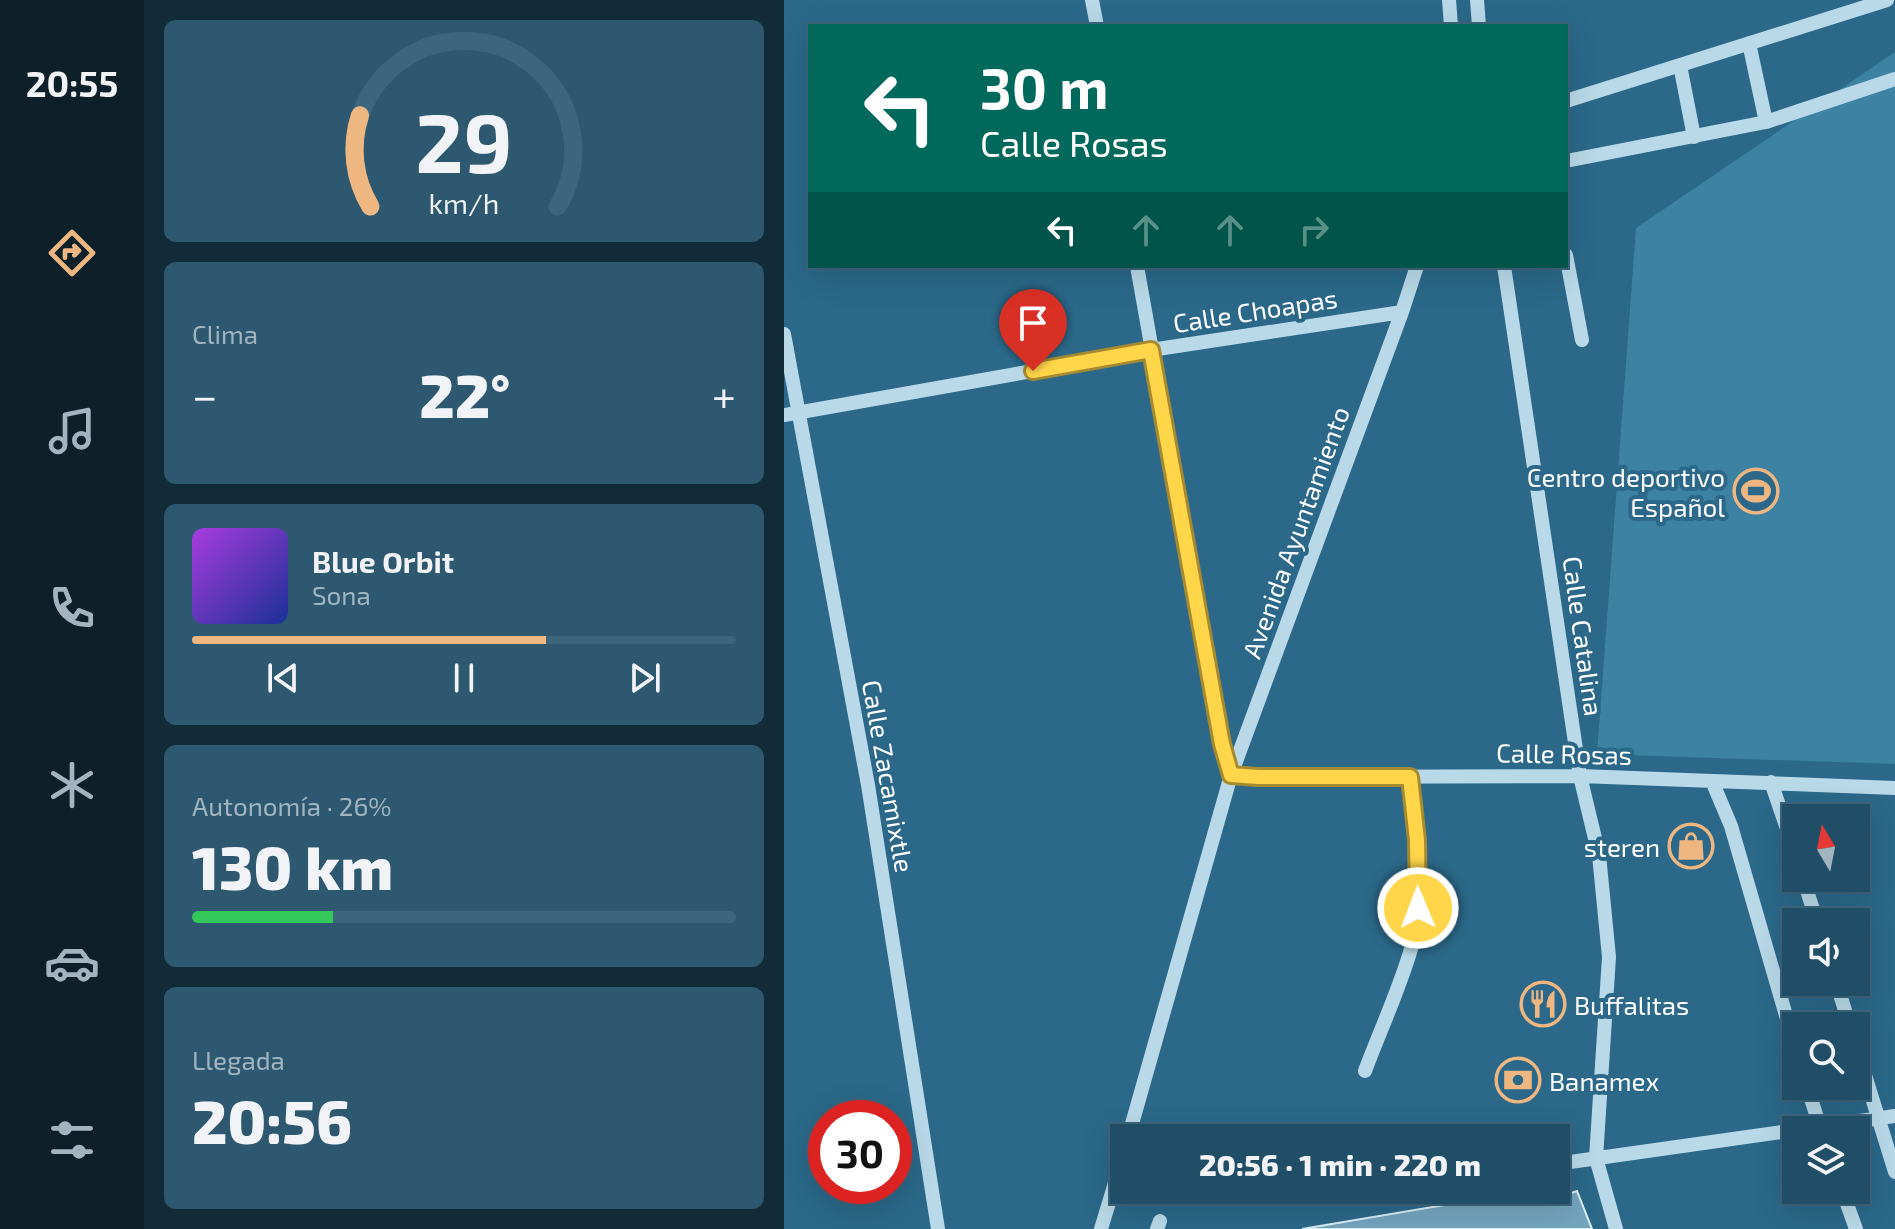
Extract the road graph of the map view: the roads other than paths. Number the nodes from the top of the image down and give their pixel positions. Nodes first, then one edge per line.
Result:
1 (1092, 0) edge
2 (1449, 0) edge
3 (1477, 0) edge
4 (1887, 0) edge
5 (1097, 24) edge
6 (1451, 24) edge
7 (1479, 24) edge
8 (1749, 43) junction
9 (1680, 65) junction
10 (1895, 79) edge
11 (1568, 100) edge
12 (1766, 122) junction
13 (1694, 137) junction
14 (1568, 161) edge
15 (1568, 266) edge
16 (1137, 268) edge
17 (1416, 268) edge
18 (1504, 268) edge
19 (1402, 312) junction
20 (784, 334) edge
21 (1582, 340) dead end
22 (1151, 350) junction
23 (791, 414) edge
24 (1231, 775) junction
25 (1580, 776) junction
26 (1410, 777) junction
27 (1712, 781) junction
28 (1771, 782) junction
29 (1895, 788) edge
30 (1782, 814) edge
31 (1785, 1012) edge
32 (1365, 1071) dead end
33 (1870, 1091) edge
34 (1895, 1116) edge
35 (1878, 1117) junction
36 (1870, 1119) edge
37 (1132, 1124) edge
38 (1782, 1133) edge
39 (1596, 1158) junction
40 (1570, 1162) edge
41 (1895, 1172) edge
42 (1110, 1199) edge
43 (1847, 1204) edge
44 (938, 1229) edge
45 (1101, 1229) edge
46 (1616, 1229) edge
47 (1856, 1229) edge

1 - 5 street
2 - 6 street
3 - 7 street
4 - 8 street
8 - 9 street
8 - 12 street
9 - 11 street
9 - 13 street
10 - 12 street
12 - 13 street
13 - 14 street
15 - 21 street
16 - 22 street
17 - 19 street, Avenida Ayuntamiento
18 - 25 street, Calle Catalina
19 - 22 street, Calle Choapas
19 - 24 street, Avenida Ayuntamiento
20 - 23 street, Calle Zacamixtle
22 - 23 street, Calle Choapas
22 - 24 street
23 - 44 street, Calle Zacamixtle
24 - 26 street, Calle Rosas
24 - 37 street, Avenida Ayuntamiento
25 - 26 street, Calle Rosas
25 - 27 street, Calle Rosas
25 - 39 street, Calle Catalina
26 - 32 street
27 - 28 street, Calle Rosas
27 - 31 street
28 - 29 street, Calle Rosas
28 - 30 street
33 - 35 street
34 - 35 street
35 - 36 street
35 - 41 street
38 - 39 street
39 - 40 street
39 - 46 street, Calle Catalina
42 - 45 street
43 - 47 street

